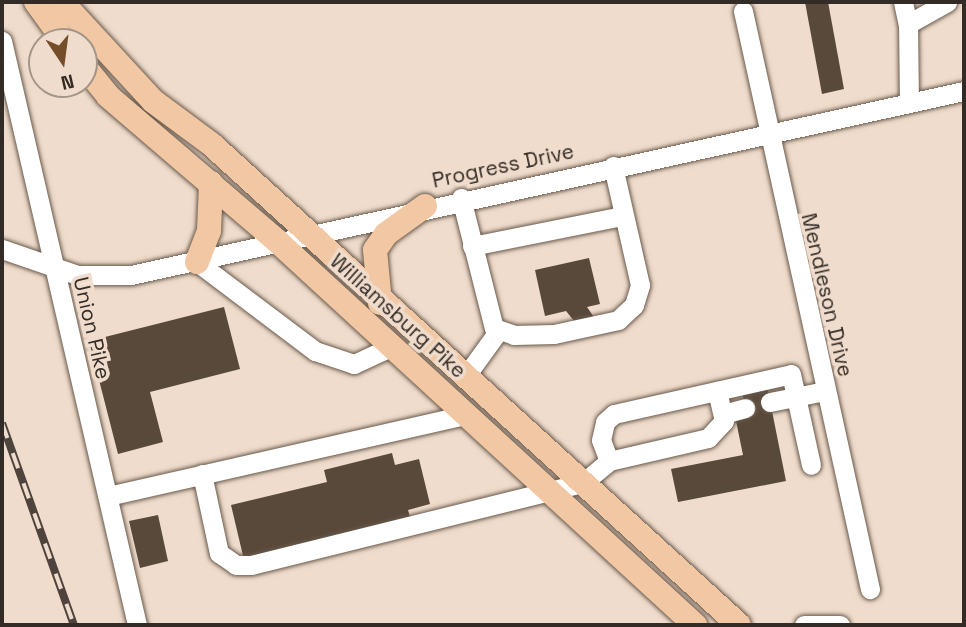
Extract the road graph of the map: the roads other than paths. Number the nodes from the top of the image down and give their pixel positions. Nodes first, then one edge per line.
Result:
1 (36, 2) edge
2 (62, 2) edge
3 (903, 2) edge
4 (947, 2) edge
5 (743, 11) dead end
6 (908, 25) junction
7 (55, 28) edge
8 (2, 41) edge
9 (98, 84) edge
10 (964, 91) edge
11 (909, 103) junction
12 (767, 133) junction
13 (613, 166) junction
14 (211, 183) junction
15 (461, 198) junction
16 (425, 206) junction
17 (622, 216) junction
18 (308, 233) junction
19 (277, 241) junction
20 (472, 246) junction
21 (2, 249) edge
22 (197, 262) junction
23 (54, 265) junction
24 (380, 303) junction
25 (499, 330) junction
26 (390, 347) junction
27 (465, 377) junction
28 (717, 391) junction
29 (825, 391) junction
30 (796, 397) junction
31 (770, 402) dead end
32 (745, 408) dead end
33 (723, 414) junction
34 (465, 415) junction
35 (609, 461) junction
36 (811, 465) dead end
37 (202, 474) junction
38 (583, 483) junction
39 (551, 492) junction
40 (108, 496) junction
41 (870, 589) dead end
42 (137, 625) edge
43 (695, 625) edge
44 (739, 625) edge
45 (804, 625) edge
46 (840, 625) edge

1 - 7 main road
2 - 18 main road, Williamsburg Pike
3 - 6 street
4 - 6 street
5 - 12 street, Mendleson Drive
6 - 11 street
8 - 23 street, Union Pike
9 - 14 main road, Williamsburg Pike
10 - 11 street, Progress Drive
11 - 12 street, Progress Drive
12 - 13 street, Progress Drive
12 - 29 street, Mendleson Drive
13 - 15 street, Progress Drive
13 - 17 street
14 - 19 main road, Williamsburg Pike
14 - 22 main road
15 - 16 street, Progress Drive
15 - 20 street
16 - 18 street, Progress Drive
16 - 24 main road
17 - 20 street
17 - 25 street
18 - 19 street, Progress Drive
18 - 24 main road, Williamsburg Pike
19 - 22 street, Progress Drive
19 - 26 main road, Williamsburg Pike
20 - 25 street
21 - 23 street, Progress Drive
22 - 23 street, Progress Drive
22 - 26 street
23 - 40 street, Union Pike
24 - 27 main road, Williamsburg Pike
25 - 27 street
26 - 34 main road, Williamsburg Pike
27 - 38 main road, Williamsburg Pike
28 - 30 street
28 - 33 street
28 - 35 street
29 - 30 street
29 - 41 street, Mendleson Drive
30 - 31 street
30 - 36 street
32 - 33 street
33 - 35 street
34 - 37 street
34 - 39 main road, Williamsburg Pike
35 - 38 street
37 - 39 street
37 - 40 street
38 - 39 street
38 - 44 main road, Williamsburg Pike
39 - 43 main road, Williamsburg Pike
40 - 42 street, Union Pike
45 - 46 street

